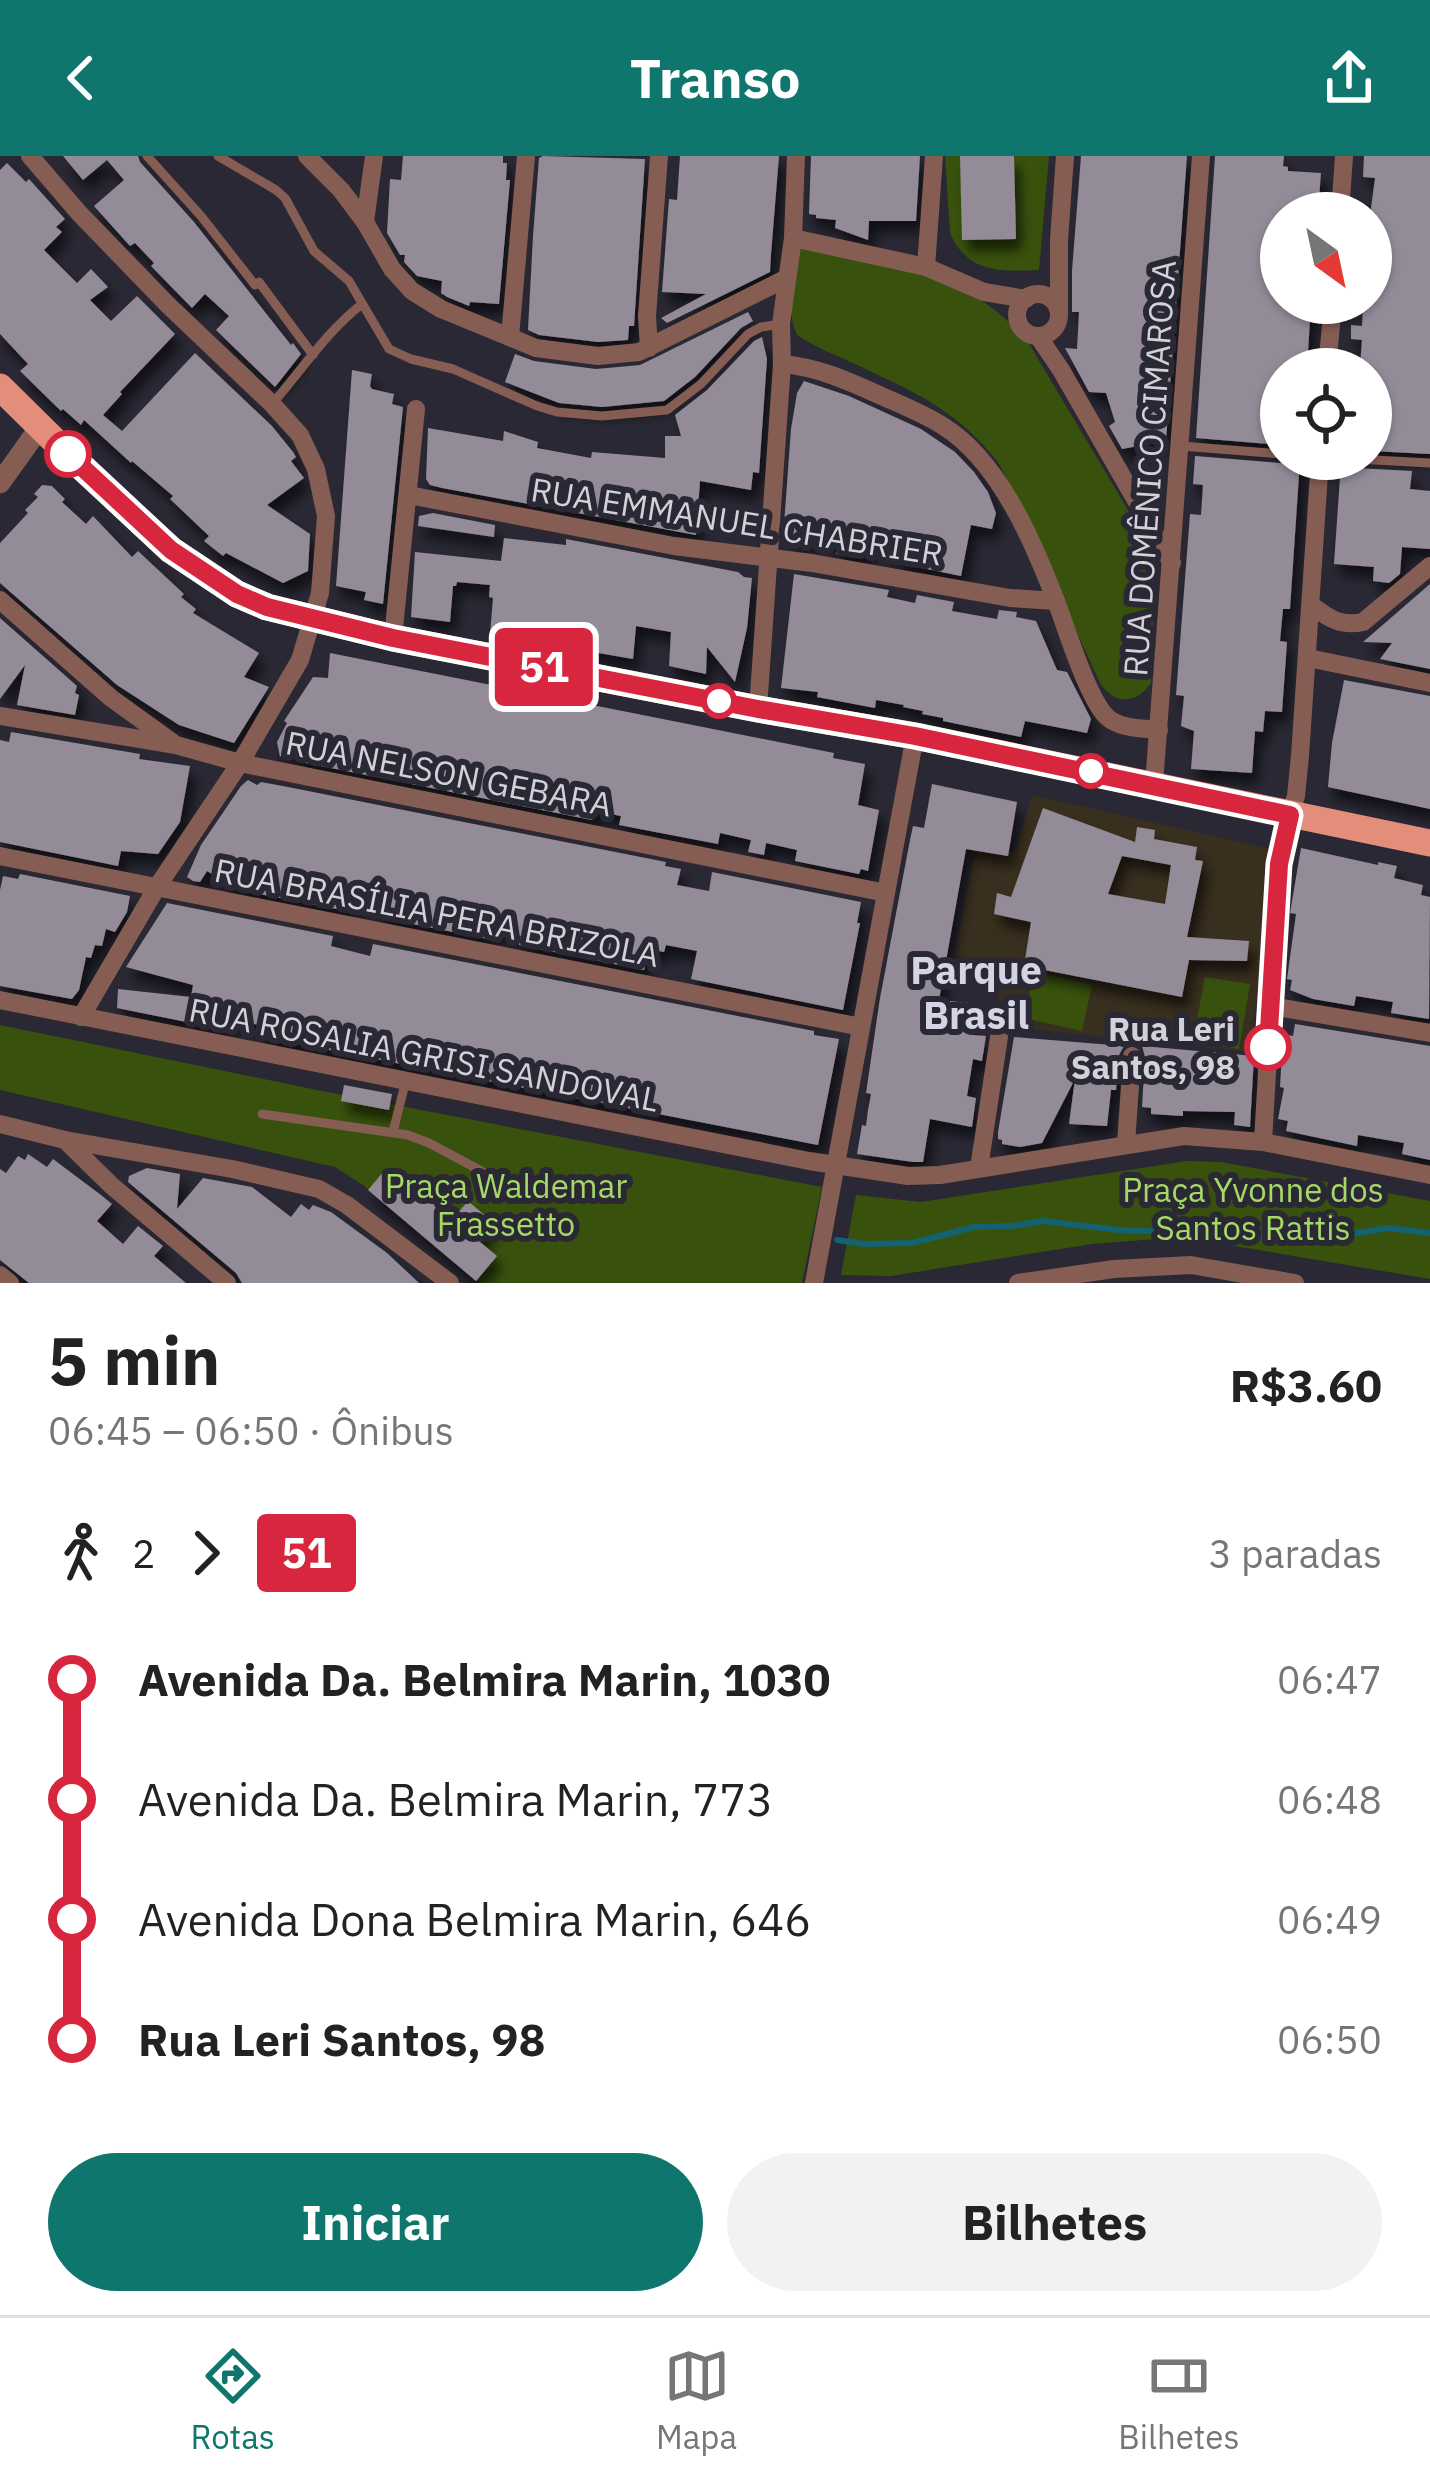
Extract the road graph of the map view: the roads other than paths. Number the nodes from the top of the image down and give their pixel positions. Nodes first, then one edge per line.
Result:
1 (30, 156) edge
2 (147, 156) edge
3 (218, 156) edge
4 (307, 156) edge
5 (374, 156) edge
6 (526, 156) edge
7 (658, 156) edge
8 (796, 156) edge
9 (934, 156) edge
10 (1065, 156) edge
11 (1202, 156) edge
12 (1344, 156) edge
13 (1341, 192) edge
14 (365, 222) junction
15 (793, 238) junction
16 (1059, 240) junction
17 (926, 267) junction
18 (787, 278) junction
19 (984, 292) junction
20 (1032, 297) junction
21 (362, 304) junction
22 (1059, 316) junction
23 (1018, 322) junction
24 (781, 324) junction
25 (1038, 336) junction
26 (510, 337) junction
27 (649, 348) junction
28 (313, 355) junction
29 (782, 364) junction
30 (1061, 370) junction
31 (0, 387) edge
32 (272, 404) junction
33 (416, 409) dead end
34 (40, 427) junction
35 (1181, 446) junction
36 (1260, 452) edge
37 (1392, 461) edge
38 (1430, 463) edge
39 (1319, 480) edge
40 (0, 483) edge
41 (409, 495) junction
42 (770, 558) junction
43 (1172, 563) junction
44 (1430, 566) edge
45 (0, 600) edge
46 (1056, 602) junction
47 (1311, 604) junction
48 (314, 618) junction
49 (393, 638) junction
50 (1308, 658) junction
51 (1430, 682) edge
52 (111, 698) junction
53 (758, 709) junction
54 (0, 716) edge
55 (1159, 730) junction
56 (103, 734) junction
57 (915, 736) junction
58 (176, 745) junction
59 (240, 763) junction
60 (1154, 784) junction
61 (1290, 815) junction
62 (1430, 843) edge
63 (0, 856) edge
64 (158, 887) junction
65 (886, 893) junction
66 (0, 1000) edge
67 (1271, 1006) junction
68 (81, 1017) junction
69 (862, 1027) junction
70 (1430, 1033) edge
71 (999, 1037) dead end
72 (1132, 1056) dead end
73 (406, 1080) junction
74 (262, 1114) dead end
75 (0, 1124) edge
76 (393, 1132) junction
77 (65, 1140) junction
78 (1263, 1142) junction
79 (1126, 1144) junction
80 (836, 1166) junction
81 (979, 1168) junction
82 (487, 1174) dead end
83 (1430, 1175) edge
84 (0, 1275) edge
85 (10, 1283) edge
86 (227, 1283) edge
87 (450, 1283) edge
88 (814, 1283) edge
89 (1018, 1283) edge
90 (1295, 1283) edge

1 - 32 street
2 - 28 lane
3 - 21 lane
4 - 14 street
5 - 14 street
6 - 26 street
7 - 27 street
8 - 15 street
9 - 17 street
10 - 16 street
11 - 35 street, RUA DOMÊNICO CIMAROSA
12 - 13 street
14 - 26 street
15 - 17 street
15 - 18 street
16 - 20 street
16 - 22 street
17 - 19 street
18 - 24 street
18 - 27 street
19 - 20 street
19 - 23 street
20 - 22 street
20 - 23 street
21 - 24 lane
21 - 28 lane
22 - 25 street
22 - 30 street
23 - 25 street
24 - 29 street
25 - 30 street
26 - 27 street
28 - 32 lane
29 - 42 street
29 - 46 street
30 - 43 street
31 - 34 main road
32 - 48 street
33 - 41 street
34 - 40 street
34 - 48 main road
35 - 36 lane
35 - 43 street, RUA DOMÊNICO CIMAROSA
37 - 38 lane
39 - 47 street
41 - 42 street, RUA EMMANUEL CHABRIER
41 - 49 street
42 - 46 street, RUA EMMANUEL CHABRIER
42 - 53 street
43 - 55 street, RUA DOMÊNICO CIMAROSA
44 - 47 street
45 - 52 street
46 - 55 street
47 - 50 street
48 - 49 main road
48 - 59 street
49 - 53 main road
50 - 51 street
50 - 61 street
52 - 56 street
52 - 58 street
53 - 57 main road
54 - 56 street, RUA NELSON GEBARA
55 - 60 street, RUA DOMÊNICO CIMAROSA
56 - 58 street, RUA NELSON GEBARA
57 - 60 main road
57 - 65 street
58 - 59 street, RUA NELSON GEBARA
59 - 64 street
59 - 65 street, RUA NELSON GEBARA
60 - 61 main road
61 - 62 main road
61 - 67 street
63 - 64 street, RUA BRASÍLIA PERA BRIZOLA
64 - 68 street
64 - 69 street, RUA BRASÍLIA PERA BRIZOLA
65 - 69 street
66 - 68 street, RUA ROSALIA GRISI SANDOVAL
67 - 70 street
67 - 78 street
68 - 73 street, RUA ROSALIA GRISI SANDOVAL
69 - 80 street
71 - 81 street
72 - 79 street
73 - 76 lane
73 - 80 street, RUA ROSALIA GRISI SANDOVAL
74 - 76 lane
75 - 77 street
76 - 82 lane
77 - 86 street
77 - 87 street
78 - 79 street, RUA ROSALIA GRISI SANDOVAL
78 - 83 street, RUA ROSALIA GRISI SANDOVAL
79 - 81 street, RUA ROSALIA GRISI SANDOVAL
80 - 81 street, RUA ROSALIA GRISI SANDOVAL
80 - 88 street
84 - 85 street
89 - 90 street

